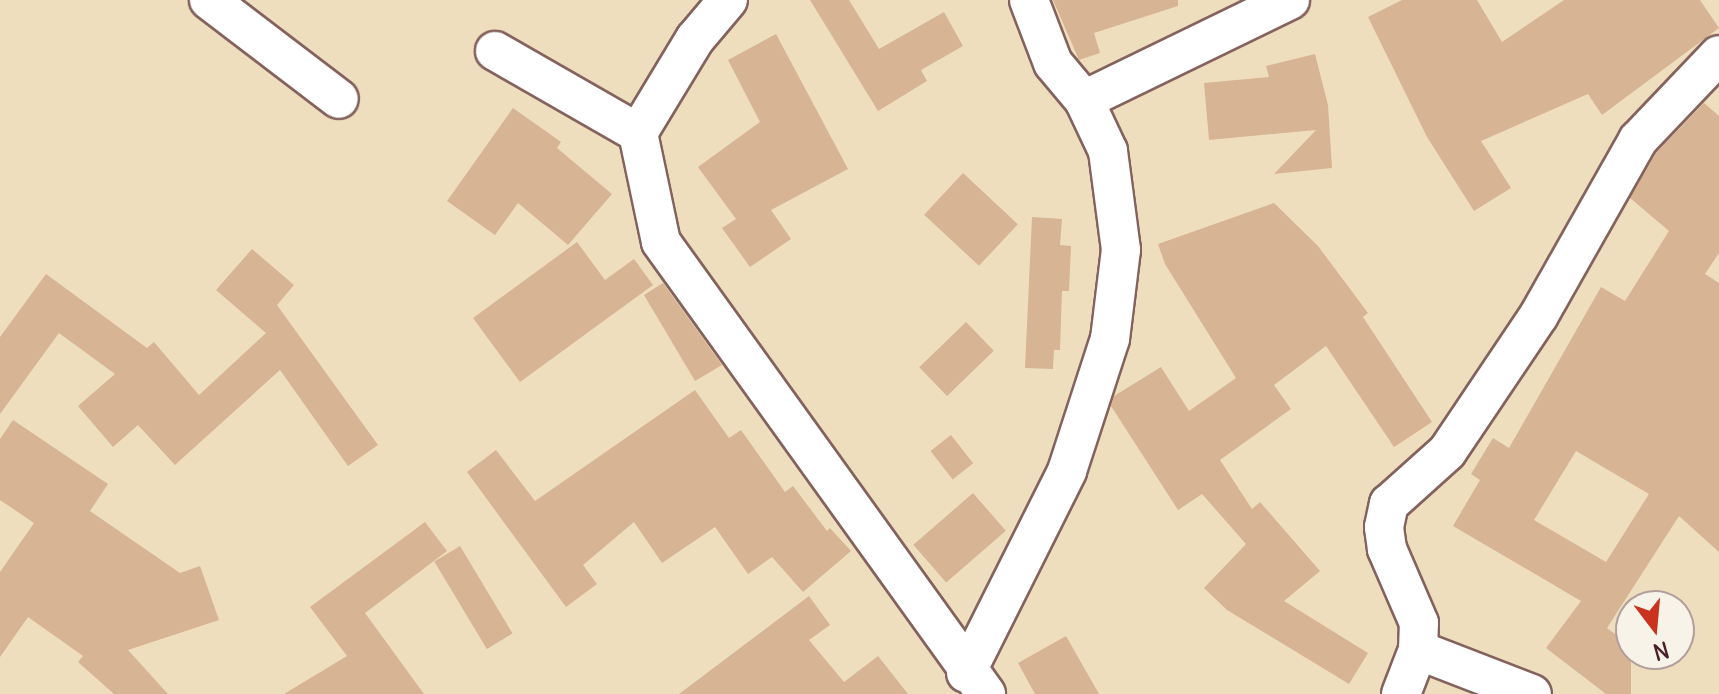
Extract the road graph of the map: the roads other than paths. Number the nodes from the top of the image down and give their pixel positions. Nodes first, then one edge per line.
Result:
1 (209, 0) edge
2 (728, 0) edge
3 (1029, 0) edge
4 (1290, 0) edge
5 (495, 51) dead end
6 (1719, 55) edge
7 (339, 99) dead end
8 (1084, 100) junction
9 (638, 133) junction
10 (1418, 650) junction
11 (976, 684) edge
12 (1401, 694) edge
13 (1532, 694) edge

1 - 7 street
2 - 9 street
3 - 8 street
4 - 8 street
5 - 9 street
6 - 10 street
8 - 11 street
9 - 11 street
10 - 12 street
10 - 13 street

